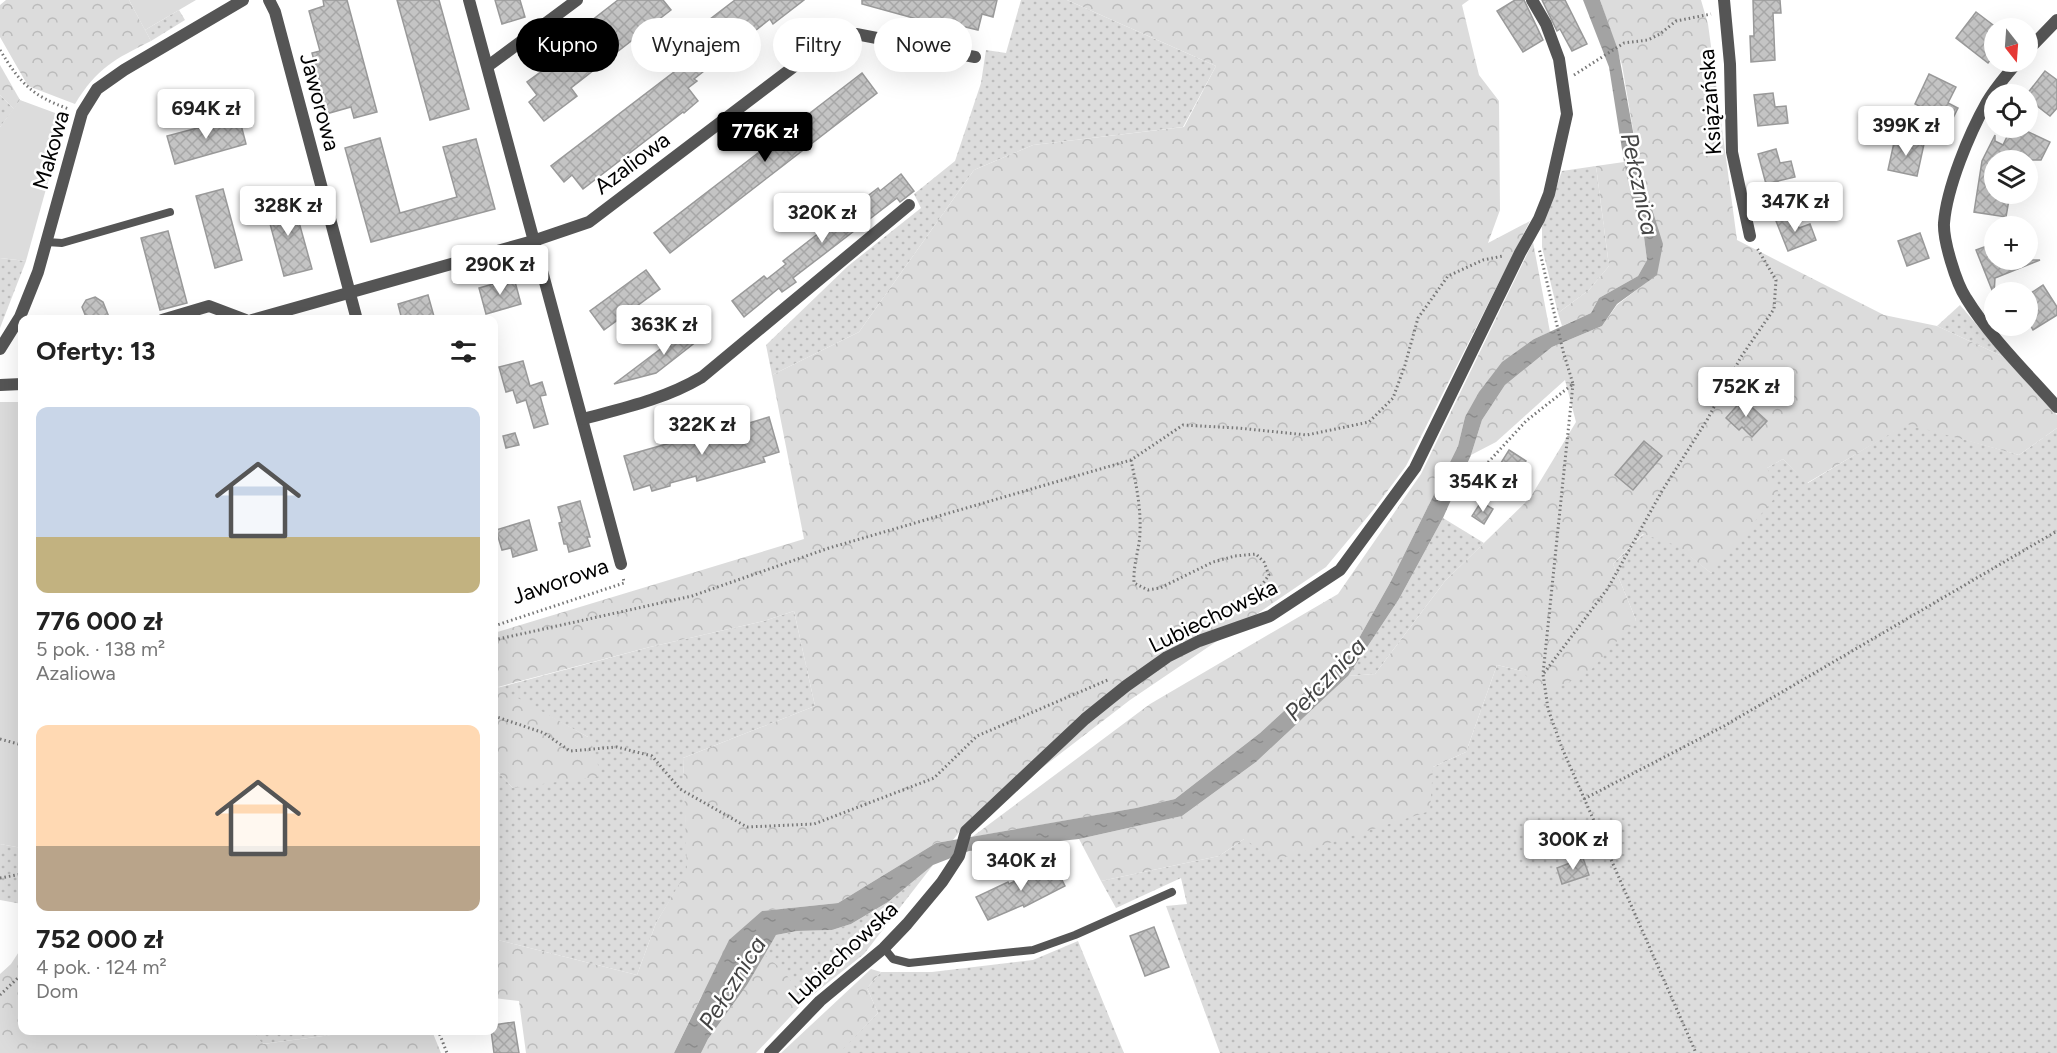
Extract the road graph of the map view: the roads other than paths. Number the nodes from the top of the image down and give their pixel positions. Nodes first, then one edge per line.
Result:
1 (243, 0) edge
2 (269, 0) edge
3 (470, 0) edge
4 (577, 0) edge
5 (1532, 0) edge
6 (1724, 6) edge
7 (2057, 20) edge
8 (2038, 40) edge
9 (975, 57) dead end
10 (488, 66) junction
11 (2010, 72) edge
12 (909, 205) dead end
13 (170, 212) dead end
14 (1750, 236) road end
15 (533, 241) junction
16 (46, 242) junction
17 (349, 291) junction
18 (21, 315) edge
19 (179, 315) edge
20 (233, 315) edge
21 (269, 315) edge
22 (356, 315) edge
23 (18, 320) edge
24 (0, 349) edge
25 (18, 384) edge
26 (0, 385) edge
27 (2057, 407) edge
28 (583, 419) junction
29 (621, 564) road end
30 (1172, 892) dead end
31 (884, 948) junction
32 (770, 1053) edge

1 - 16 street, Makowa
2 - 17 street, Jaworowa
3 - 10 street
4 - 10 street
5 - 31 street, Lubiechowska
6 - 14 street, Książańska
7 - 8 street
9 - 15 street, Azaliowa
10 - 15 street
11 - 27 street
12 - 28 street
13 - 16 lane
15 - 17 street, Azaliowa
15 - 28 street
16 - 18 street, Makowa
17 - 21 street, Azaliowa
17 - 22 street, Jaworowa
19 - 20 street
23 - 24 street, Makowa
25 - 26 street
28 - 29 street
30 - 31 lane
31 - 32 street, Lubiechowska

